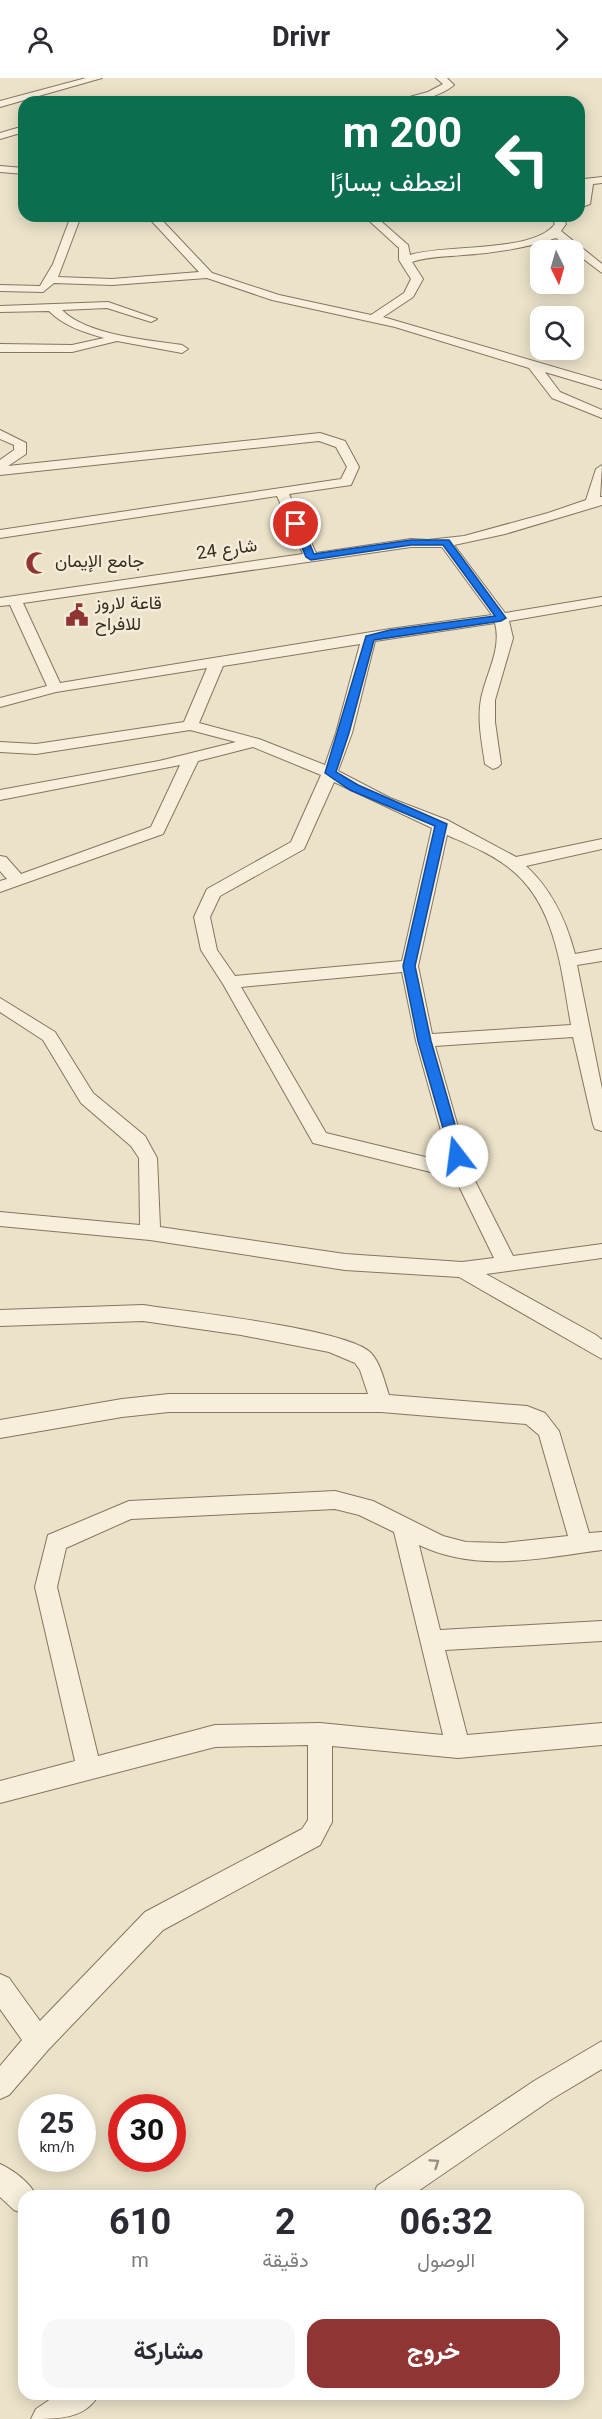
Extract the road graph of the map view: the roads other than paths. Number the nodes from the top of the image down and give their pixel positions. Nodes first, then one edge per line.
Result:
1 (97, 78) edge
2 (441, 78) edge
3 (30, 96) edge
4 (422, 96) edge
5 (18, 99) edge
6 (0, 104) edge
7 (18, 131) edge
8 (0, 136) edge
9 (0, 169) edge
10 (18, 170) edge
11 (602, 180) edge
12 (585, 202) edge
13 (73, 222) edge
14 (158, 222) edge
15 (376, 222) edge
16 (560, 222) edge
17 (556, 232) junction
18 (405, 260) junction
19 (602, 270) edge
20 (208, 275) junction
21 (52, 280) junction
22 (0, 288) edge
23 (53, 308) junction
24 (0, 309) edge
25 (151, 319) dead end
26 (373, 319) junction
27 (114, 338) junction
28 (0, 348) edge
29 (182, 349) dead end
30 (533, 365) junction
31 (602, 385) edge
32 (602, 414) edge
33 (0, 434) edge
34 (0, 466) edge
35 (602, 468) edge
36 (0, 471) edge
37 (281, 491) junction
38 (597, 501) edge
39 (0, 534) edge
40 (445, 542) junction
41 (424, 544) junction
42 (311, 557) junction
43 (602, 601) edge
44 (11, 604) edge
45 (0, 611) edge
46 (501, 618) junction
47 (369, 638) junction
48 (217, 662) junction
49 (55, 688) junction
50 (0, 703) edge
51 (190, 725) junction
52 (254, 742) junction
53 (0, 747) edge
54 (190, 759) junction
55 (493, 764) dead end
56 (330, 773) junction
57 (0, 795) edge
58 (441, 824) junction
59 (602, 844) edge
60 (0, 861) edge
61 (514, 863) junction
62 (18, 881) junction
63 (0, 887) edge
64 (602, 955) edge
65 (569, 961) junction
66 (409, 966) junction
67 (230, 982) junction
68 (0, 1004) edge
69 (581, 1030) junction
70 (425, 1041) junction
71 (602, 1124) edge
72 (462, 1173) junction
73 (0, 1219) edge
74 (150, 1233) junction
75 (602, 1251) edge
76 (507, 1264) junction
77 (462, 1270) junction
78 (0, 1318) edge
79 (602, 1351) edge
80 (381, 1404) junction
81 (0, 1429) edge
82 (403, 1526) junction
83 (592, 1542) edge
84 (602, 1631) edge
85 (432, 1641) junction
86 (320, 1734) junction
87 (602, 1734) edge
88 (458, 1747) junction
89 (89, 1769) junction
90 (0, 1792) edge
91 (0, 1987) edge
92 (39, 2041) junction
93 (602, 2055) edge
94 (0, 2086) edge
95 (0, 2178) edge
96 (396, 2190) edge
97 (18, 2194) edge
98 (75, 2400) edge
99 (46, 2419) edge

1 - 3 street
2 - 4 street
5 - 6 street
7 - 8 street
9 - 10 street
11 - 12 street
13 - 21 street
14 - 20 street
15 - 18 street
16 - 17 street
17 - 18 street
17 - 19 street
18 - 26 street
20 - 21 street
20 - 26 street
21 - 22 street
23 - 24 street
23 - 25 street
23 - 27 street
26 - 30 street
27 - 28 street
27 - 29 street
30 - 31 street
30 - 32 street
33 - 34 street
35 - 38 street
36 - 37 street
37 - 39 street
37 - 42 street
38 - 40 street
40 - 41 street
40 - 46 street
41 - 42 street, شارع 24
41 - 44 street, شارع 24
42 - 44 street, شارع 24
43 - 46 street
44 - 45 street, شارع 24
44 - 49 street
46 - 47 street
46 - 55 street
47 - 48 street
47 - 56 street
48 - 49 street
48 - 51 street
49 - 50 street
51 - 52 street
51 - 53 street
52 - 54 street
52 - 56 street
54 - 57 street
54 - 62 street
56 - 58 street
56 - 67 street
58 - 61 street
58 - 66 street
59 - 61 street
60 - 62 street
61 - 65 street
62 - 63 street
64 - 65 street
65 - 69 street
66 - 67 street
66 - 70 street
67 - 72 street
68 - 74 street
69 - 70 street
69 - 71 street
70 - 72 street
72 - 76 street
73 - 74 street
74 - 77 street
75 - 76 street
76 - 77 street
77 - 79 street
78 - 80 street
80 - 81 street
80 - 83 street
82 - 83 street
82 - 85 street
82 - 89 street
84 - 85 street
85 - 88 street
86 - 88 street
86 - 89 street
86 - 92 street
87 - 88 street
89 - 90 street
91 - 92 street
92 - 94 street
96 -> 93 street
95 - 97 street
98 - 99 street

